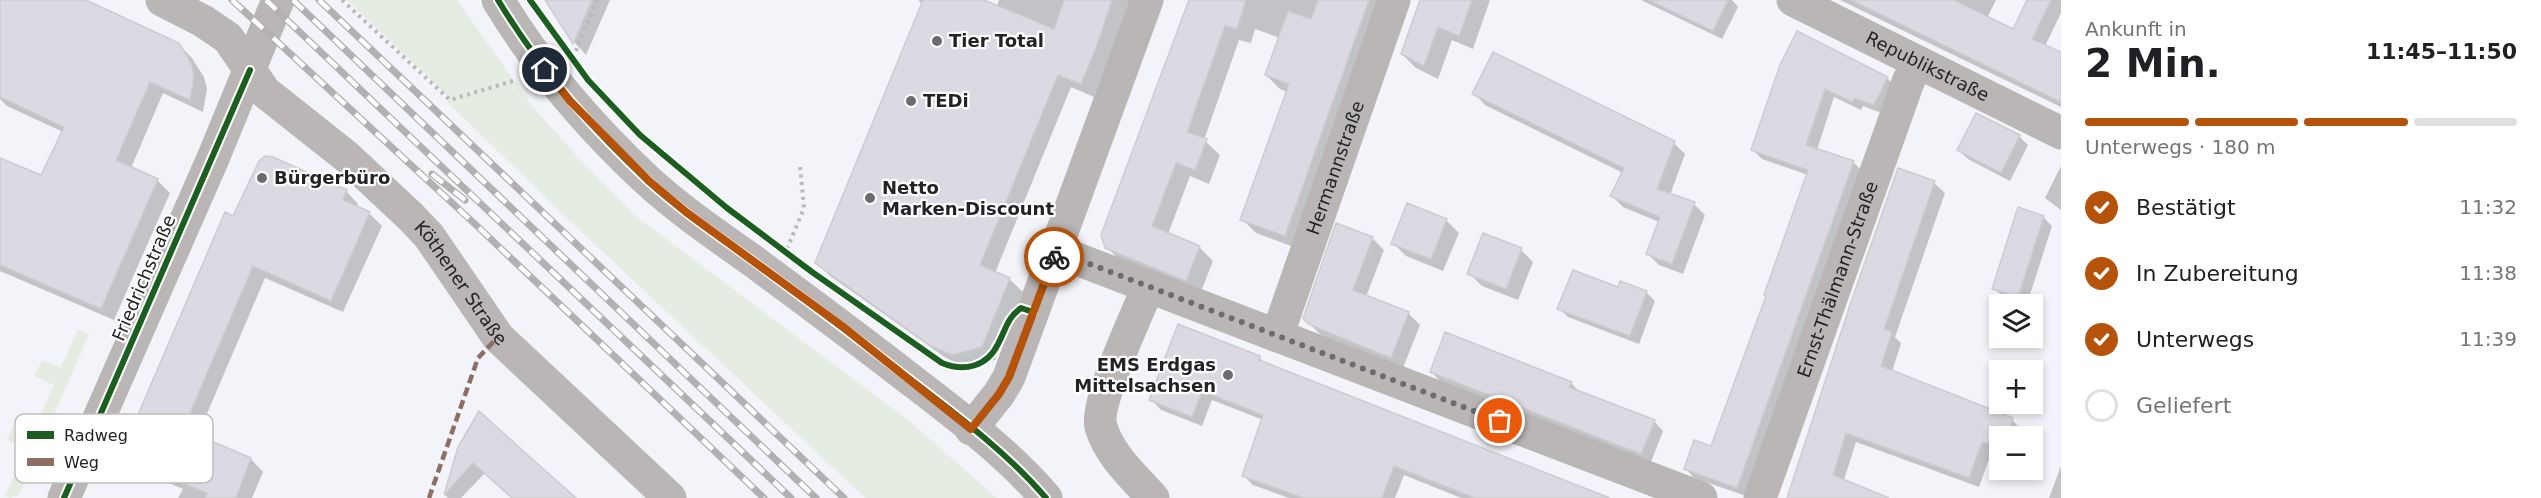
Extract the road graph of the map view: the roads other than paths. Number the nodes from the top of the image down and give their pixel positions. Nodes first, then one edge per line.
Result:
1 (162, 0) edge
2 (278, 0) edge
3 (498, 0) edge
4 (1147, 0) edge
5 (1394, 0) edge
6 (1793, 0) edge
7 (1918, 62) junction
8 (250, 70) junction
9 (2061, 133) edge
10 (1056, 251) junction
11 (1148, 287) junction
12 (1277, 336) junction
13 (101, 414) edge
14 (971, 429) junction
15 (71, 483) edge
16 (64, 498) edge
17 (670, 498) edge
18 (1046, 498) edge
19 (1153, 498) edge
20 (1701, 498) edge
21 (1760, 498) edge

1 - 8 street, Köthener Straße
2 - 8 street, Friedrichstraße
3 - 14 street
4 - 10 street
5 - 12 street, Hermannstraße
6 - 7 street, Republikstraße
7 - 9 street, Republikstraße
7 - 21 street, Ernst-Thälmann-Straße
8 - 13 street, Friedrichstraße
8 - 17 street, Köthener Straße
10 - 11 street
10 - 14 street
11 - 12 street
11 - 19 street
12 - 20 street
14 - 18 street
15 - 16 street, Friedrichstraße

